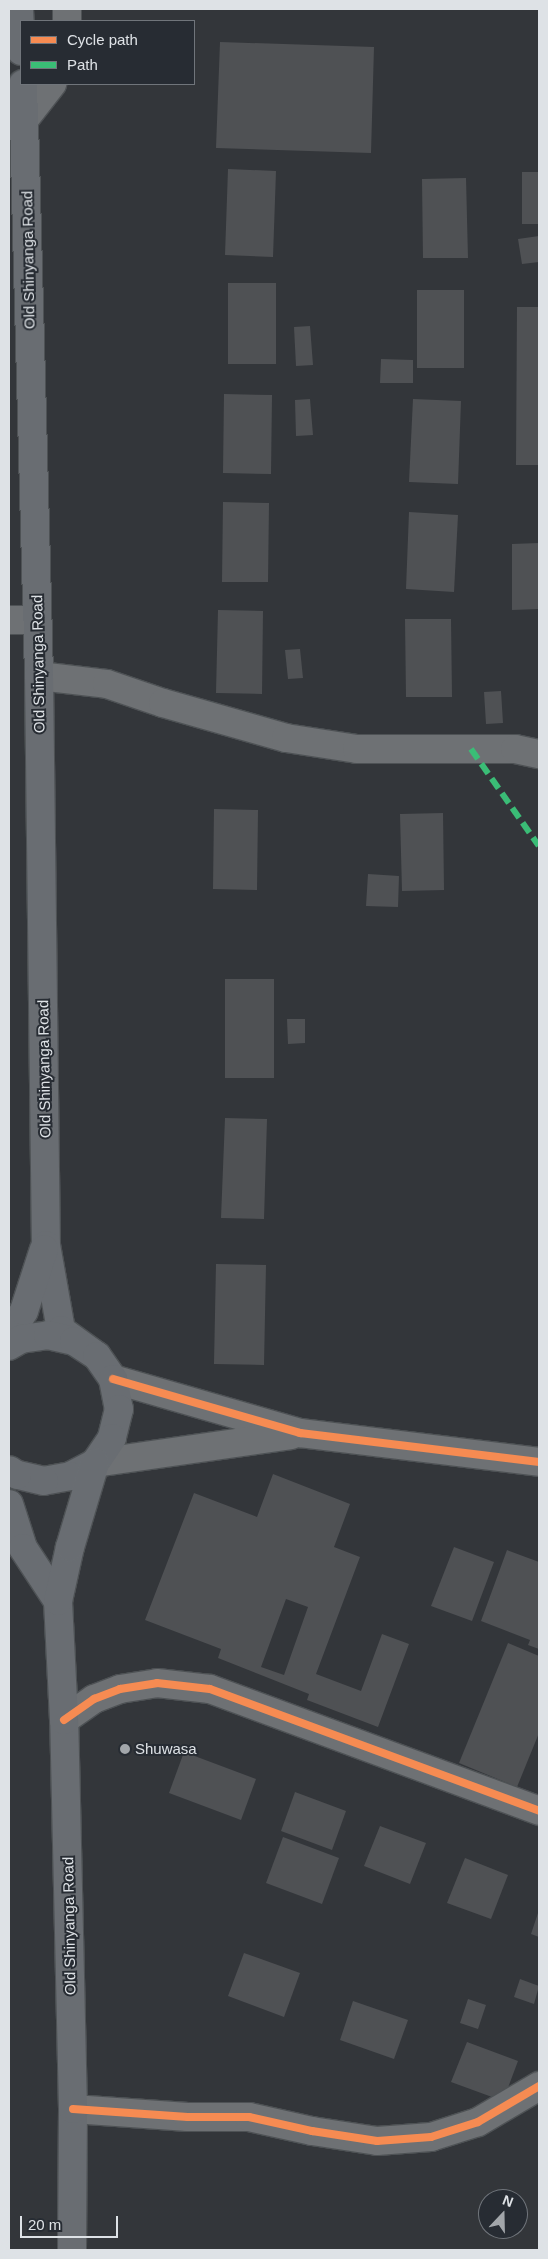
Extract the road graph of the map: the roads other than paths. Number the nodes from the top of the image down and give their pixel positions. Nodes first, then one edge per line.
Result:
1 (19, 9) edge
2 (20, 30) edge
3 (23, 85) edge
4 (51, 85) edge
5 (24, 120) junction
6 (9, 620) edge
7 (37, 620) junction
8 (39, 676) junction
9 (539, 737) edge
10 (527, 752) edge
11 (46, 1245) junction
12 (9, 1335) edge
13 (9, 1346) edge
14 (96, 1356) junction
15 (112, 1380) junction
16 (300, 1433) junction
17 (539, 1462) edge
18 (95, 1463) junction
19 (9, 1470) edge
20 (9, 1504) edge
21 (58, 1601) junction
22 (64, 1720) junction
23 (539, 1811) edge
24 (539, 2086) edge
25 (73, 2109) junction
26 (72, 2250) edge

1 - 2 main road
3 - 5 main road, Old Shinyanga Road
4 - 5 street
5 - 7 main road, Old Shinyanga Road
6 - 7 street
7 - 8 main road, Old Shinyanga Road
8 - 10 street
8 - 11 main road, Old Shinyanga Road
9 - 10 street
11 - 12 main road, Old Shinyanga Road
11 - 14 main road, Old Shinyanga Road
13 - 14 main road, Old Shinyanga Road
14 - 15 main road, Old Shinyanga Road
15 - 16 street
15 - 18 main road, Old Shinyanga Road
16 - 17 street
16 - 18 street
18 - 19 main road, Old Shinyanga Road
18 - 21 main road, Old Shinyanga Road
20 - 21 main road, Old Shinyanga Road
21 - 22 main road, Old Shinyanga Road
22 - 23 street
22 - 25 main road, Old Shinyanga Road
24 - 25 street
25 - 26 main road, Old Shinyanga Road

